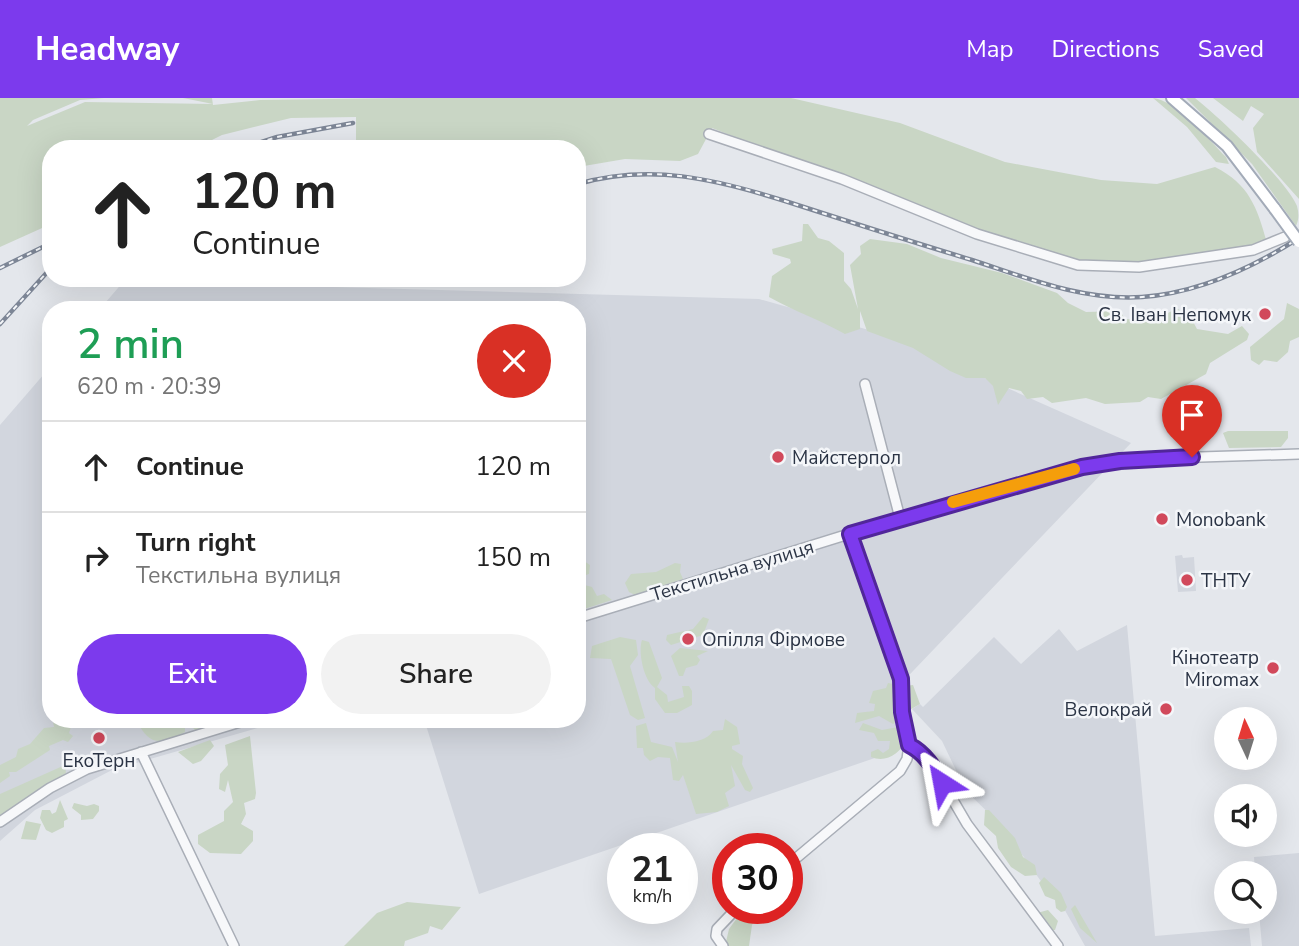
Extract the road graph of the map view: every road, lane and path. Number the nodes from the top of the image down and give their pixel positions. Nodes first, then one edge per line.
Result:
1 (1172, 98) edge
2 (709, 134) dead end
3 (1285, 237) dead end
4 (1299, 242) edge
5 (865, 384) dead end
6 (1299, 454) edge
7 (900, 518) junction
8 (850, 534) junction
9 (586, 616) edge
10 (220, 728) edge
11 (909, 745) junction
12 (141, 752) junction
13 (0, 822) edge
14 (803, 852) edge
15 (722, 924) edge
16 (234, 946) edge
17 (723, 946) edge
18 (1058, 946) edge

1 - 4 main road, bridge
2 - 3 street
5 - 7 street
6 - 7 street, Текстильна вулиця
7 - 8 street, Текстильна вулиця
8 - 9 street, Текстильна вулиця
8 - 11 street
10 - 12 street
11 - 14 street
11 - 18 street
12 - 13 street
12 - 16 street
15 - 17 street

